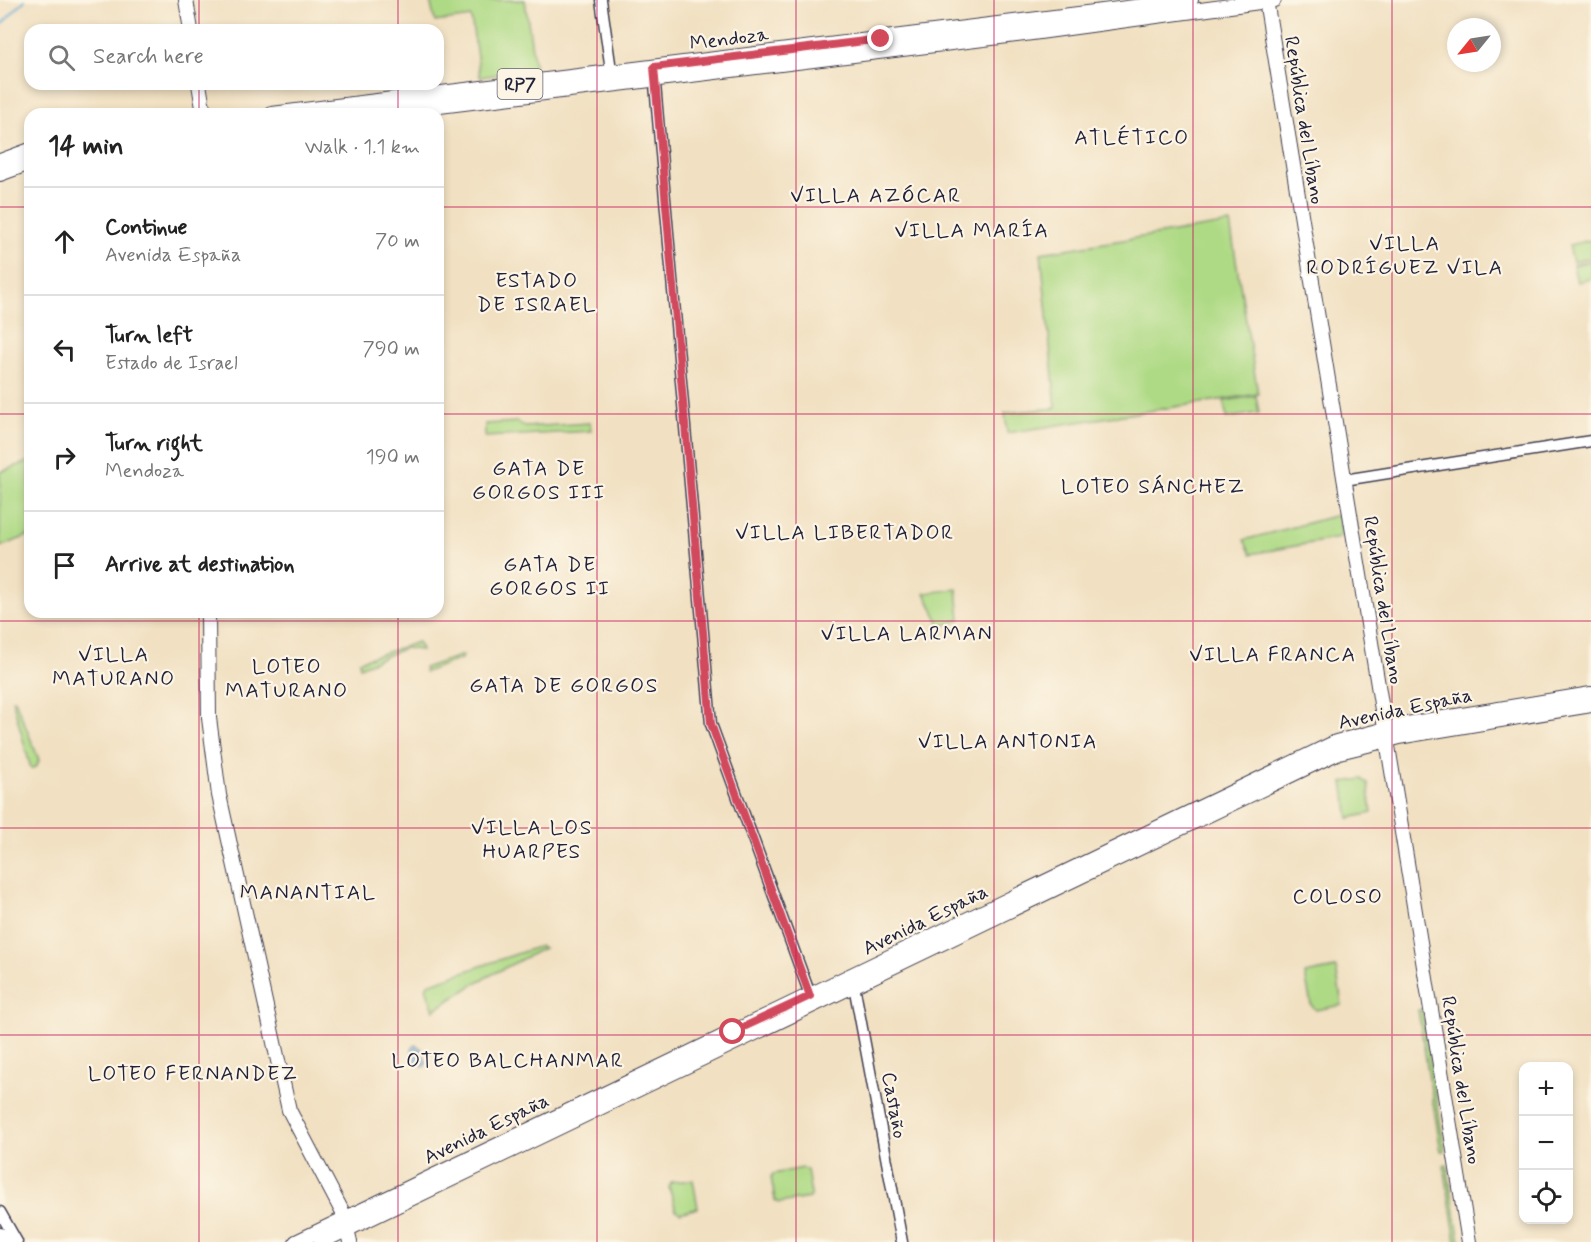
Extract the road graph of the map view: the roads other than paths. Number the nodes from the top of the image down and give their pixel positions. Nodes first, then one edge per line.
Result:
1 (186, 0) edge
2 (601, 0) edge
3 (1191, 0) edge
4 (1268, 0) edge
5 (190, 24) edge
6 (654, 73) junction
7 (612, 79) junction
8 (200, 90) edge
9 (203, 108) edge
10 (330, 108) edge
11 (416, 108) edge
12 (24, 152) edge
13 (0, 161) edge
14 (24, 165) edge
15 (0, 174) edge
16 (1591, 441) edge
17 (1344, 480) junction
18 (208, 618) edge
19 (1591, 694) edge
20 (1591, 705) edge
21 (1386, 734) junction
22 (854, 981) junction
23 (812, 1001) junction
24 (0, 1212) edge
25 (347, 1230) edge
26 (0, 1236) edge
27 (5, 1242) edge
28 (17, 1242) edge
29 (296, 1242) edge
30 (321, 1242) edge
31 (902, 1242) edge
32 (1469, 1242) edge

1 - 5 main road
2 - 7 street
3 - 6 main road, Mendoza / RP7
4 - 6 main road, Mendoza / RP7
4 - 17 main road, República del Líbano
6 - 7 main road, Mendoza / RP7
6 - 23 street
7 - 10 main road, Mendoza / RP7
7 - 11 main road, Mendoza / RP7
8 - 9 main road
12 - 13 main road
14 - 15 main road
16 - 17 street
17 - 21 main road, República del Líbano
18 - 25 main road
19 - 21 main road, Avenida España
20 - 21 main road, Avenida España
21 - 22 main road, Avenida España
21 - 32 main road, República del Líbano
22 - 23 main road, Avenida España
22 - 31 street, Castaño
23 - 25 main road, Avenida España
24 - 28 street
25 - 29 main road, Avenida España
25 - 30 main road, Avenida España
26 - 27 highway

